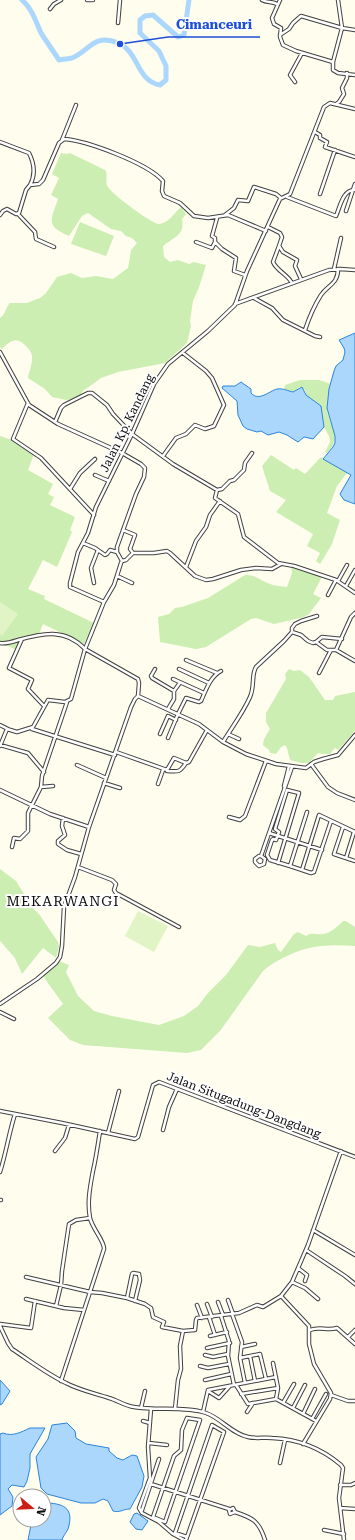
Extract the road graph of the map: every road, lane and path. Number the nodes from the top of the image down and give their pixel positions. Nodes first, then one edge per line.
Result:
1 (61, 0) edge
2 (87, 0) edge
3 (93, 0) edge
4 (120, 0) edge
5 (262, 0) edge
6 (280, 0) edge
7 (338, 0) edge
8 (277, 4) junction
9 (50, 9) dead end
10 (118, 23) dead end
11 (342, 28) junction
12 (355, 30) edge
13 (280, 34) junction
14 (302, 53) junction
15 (333, 62) junction
16 (347, 73) junction
17 (355, 75) edge
18 (295, 82) dead end
19 (335, 104) junction
20 (76, 105) dead end
21 (355, 109) edge
22 (315, 132) junction
23 (62, 140) junction
24 (0, 142) edge
25 (335, 150) junction
26 (355, 157) edge
27 (355, 184) edge
28 (30, 185) junction
29 (354, 190) edge
30 (320, 194) dead end
31 (286, 196) junction
32 (281, 198) junction
33 (346, 211) dead end
34 (18, 214) junction
35 (0, 215) edge
36 (225, 215) junction
37 (217, 218) junction
38 (268, 227) junction
39 (266, 231) junction
40 (340, 238) dead end
41 (196, 242) dead end
42 (215, 242) junction
43 (279, 246) junction
44 (54, 247) dead end
45 (334, 269) junction
46 (338, 269) junction
47 (355, 270) edge
48 (245, 276) junction
49 (301, 279) junction
50 (292, 283) junction
51 (253, 297) junction
52 (235, 305) junction
53 (305, 330) junction
54 (320, 337) dead end
55 (0, 352) edge
56 (182, 352) junction
57 (28, 403) junction
58 (55, 422) junction
59 (132, 434) junction
60 (122, 453) junction
61 (252, 453) dead end
62 (164, 456) junction
63 (95, 459) dead end
64 (95, 475) dead end
65 (109, 481) junction
66 (70, 489) junction
67 (218, 490) junction
68 (220, 501) junction
69 (94, 515) junction
70 (123, 530) junction
71 (83, 543) junction
72 (98, 550) junction
73 (117, 552) junction
74 (133, 553) junction
75 (122, 561) junction
76 (281, 564) junction
77 (346, 565) dead end
78 (186, 568) junction
79 (355, 570) edge
80 (117, 576) junction
81 (337, 581) junction
82 (94, 583) dead end
83 (132, 583) dead end
84 (346, 586) junction
85 (355, 593) edge
86 (328, 595) dead end
87 (104, 602) junction
88 (355, 613) edge
89 (317, 616) dead end
90 (292, 632) junction
91 (22, 639) junction
92 (342, 639) junction
93 (316, 642) junction
94 (0, 644) edge
95 (85, 649) junction
96 (331, 650) junction
97 (336, 650) junction
98 (186, 660) dead end
99 (355, 661) edge
100 (155, 669) dead end
101 (179, 670) dead end
102 (221, 670) dead end
103 (217, 673) junction
104 (319, 673) dead end
105 (173, 679) dead end
106 (209, 683) junction
107 (179, 684) dead end
108 (174, 691) junction
109 (204, 693) junction
110 (138, 696) junction
111 (67, 702) junction
112 (44, 706) junction
113 (168, 709) junction
114 (178, 714) junction
115 (176, 720) junction
116 (0, 725) edge
117 (8, 729) junction
118 (32, 729) junction
119 (208, 730) junction
120 (160, 734) dead end
121 (228, 734) junction
122 (355, 735) edge
123 (56, 736) junction
124 (168, 738) dead end
125 (239, 739) dead end
126 (223, 742) junction
127 (0, 746) edge
128 (116, 753) junction
129 (266, 761) junction
130 (186, 763) junction
131 (311, 764) junction
132 (77, 765) dead end
133 (291, 767) junction
134 (164, 770) junction
135 (44, 772) junction
136 (106, 778) junction
137 (104, 783) junction
138 (158, 784) dead end
139 (53, 786) dead end
140 (41, 787) junction
141 (120, 788) dead end
142 (0, 790) edge
143 (355, 800) edge
144 (32, 805) junction
145 (308, 812) dead end
146 (229, 817) dead end
147 (63, 818) junction
148 (331, 821) junction
149 (88, 827) junction
150 (343, 827) junction
151 (355, 832) edge
152 (268, 834) junction
153 (278, 836) junction
154 (285, 839) junction
155 (298, 842) junction
156 (309, 846) junction
157 (12, 847) dead end
158 (322, 850) junction
159 (81, 854) junction
160 (261, 856) dead end
161 (346, 858) junction
162 (355, 861) edge
163 (278, 862) junction
164 (290, 866) junction
165 (78, 867) junction
166 (302, 870) junction
167 (179, 927) dead end
168 (0, 1004) edge
169 (0, 1012) edge
170 (14, 1019) dead end
171 (177, 1089) junction
172 (119, 1091) dead end
173 (0, 1111) edge
174 (15, 1114) junction
175 (69, 1125) junction
176 (163, 1130) dead end
177 (100, 1131) junction
178 (108, 1133) junction
179 (55, 1151) dead end
180 (341, 1151) junction
181 (355, 1157) edge
182 (0, 1172) edge
183 (90, 1218) junction
184 (313, 1230) junction
185 (306, 1250) junction
186 (355, 1255) edge
187 (298, 1268) junction
188 (26, 1277) dead end
189 (305, 1281) dead end
190 (292, 1282) junction
191 (355, 1284) edge
192 (61, 1285) junction
193 (90, 1292) junction
194 (281, 1296) junction
195 (127, 1298) junction
196 (26, 1299) dead end
197 (318, 1299) dead end
198 (228, 1300) dead end
199 (35, 1301) junction
200 (135, 1301) junction
201 (218, 1302) dead end
202 (207, 1304) dead end
203 (197, 1305) dead end
204 (56, 1306) junction
205 (84, 1310) junction
206 (233, 1314) junction
207 (222, 1315) junction
208 (211, 1317) junction
209 (202, 1318) junction
210 (0, 1325) edge
211 (310, 1330) junction
212 (355, 1330) edge
213 (183, 1331) junction
214 (227, 1332) junction
215 (215, 1335) junction
216 (246, 1335) dead end
217 (210, 1336) dead end
218 (240, 1336) junction
219 (348, 1337) junction
220 (230, 1343) junction
221 (255, 1344) dead end
222 (355, 1344) edge
223 (241, 1347) junction
224 (207, 1348) dead end
225 (228, 1354) junction
226 (205, 1355) dead end
227 (250, 1356) junction
228 (240, 1358) junction
229 (273, 1363) dead end
230 (229, 1364) junction
231 (200, 1366) dead end
232 (231, 1374) junction
233 (276, 1377) junction
234 (266, 1379) junction
235 (206, 1380) dead end
236 (61, 1381) junction
237 (255, 1381) junction
238 (245, 1383) junction
239 (294, 1384) dead end
240 (233, 1385) junction
241 (305, 1386) dead end
242 (278, 1388) junction
243 (315, 1389) dead end
244 (208, 1390) junction
245 (145, 1391) dead end
246 (241, 1394) junction
247 (326, 1394) dead end
248 (331, 1395) junction
249 (276, 1399) junction
250 (355, 1401) edge
251 (253, 1403) junction
252 (283, 1403) junction
253 (141, 1408) junction
254 (293, 1408) junction
255 (151, 1409) junction
256 (176, 1409) junction
257 (204, 1412) junction
258 (247, 1412) dead end
259 (303, 1414) junction
260 (312, 1419) junction
261 (143, 1421) dead end
262 (316, 1421) junction
263 (150, 1423) junction
264 (285, 1440) junction
265 (149, 1443) junction
266 (303, 1444) junction
267 (167, 1445) dead end
268 (159, 1459) dead end
269 (280, 1463) dead end
270 (355, 1483) edge
271 (151, 1484) junction
272 (340, 1485) junction
273 (163, 1488) junction
274 (176, 1492) junction
275 (188, 1496) junction
276 (200, 1500) junction
277 (340, 1508) junction
278 (355, 1509) edge
279 (142, 1510) dead end
280 (324, 1530) dead end
281 (344, 1534) junction
282 (186, 1539) edge
283 (265, 1540) edge
284 (344, 1540) edge

1 - 9 street
2 - 3 street
4 - 10 street
5 - 8 street
6 - 8 street
7 - 11 street
8 - 13 street
11 - 12 street
11 - 13 street
11 - 15 street
13 - 14 street
14 - 15 street
14 - 18 street
15 - 16 street
16 - 17 street
16 - 19 street
19 - 21 street
19 - 22 street
20 - 23 street
22 - 25 street
22 - 31 street
23 - 28 street
23 - 37 street
24 - 28 street
25 - 26 street
25 - 30 street
27 - 29 street
28 - 34 street
29 - 31 street
29 - 33 street
31 - 32 street
32 - 36 street
32 - 38 street, Jalan Kp. Kandang
34 - 35 street
34 - 44 street
36 - 37 street
36 - 39 street
37 - 42 street
38 - 39 street, Jalan Kp. Kandang
38 - 43 street
39 - 48 street, Jalan Kp. Kandang
40 - 45 street
41 - 42 street
42 - 48 street
43 - 49 street
43 - 50 street
45 - 46 street
45 - 49 street
46 - 47 street
46 - 53 street
48 - 52 street, Jalan Kp. Kandang
49 - 50 street
50 - 51 street
51 - 52 street
51 - 53 street
52 - 56 street, Jalan Kp. Kandang
53 - 54 street
55 - 57 street
56 - 59 street, Jalan Kp. Kandang
56 - 62 street
57 - 58 street
57 - 66 street
58 - 59 street
58 - 60 street
59 - 60 street, Jalan Kp. Kandang
59 - 62 street
60 - 65 street, Jalan Kp. Kandang
60 - 70 street
61 - 67 street
62 - 67 street
63 - 66 street
64 - 65 street
65 - 69 street, Jalan Kp. Kandang
66 - 69 street
67 - 68 street
68 - 76 street
68 - 78 street
69 - 71 street, Jalan Kp. Kandang
70 - 73 street
70 - 74 street
71 - 72 street
71 - 87 street, Jalan Kp. Kandang
72 - 73 street
72 - 82 street
73 - 75 street
74 - 75 street
74 - 78 street
75 - 80 street
76 - 78 street
76 - 81 street
77 - 81 street
79 - 84 street
80 - 83 street
80 - 87 street
81 - 84 street
81 - 86 street
84 - 85 street
87 - 95 street
88 - 92 street
89 - 90 street
90 - 93 street
90 - 121 street
91 - 94 street
91 - 95 street
91 - 112 street
92 - 93 street
92 - 97 street
93 - 96 street
95 - 110 street
95 - 111 street
96 - 97 street
96 - 104 street
97 - 99 street
98 - 103 street
100 - 108 street
101 - 106 street
102 - 103 street
103 - 106 street
105 - 109 street
106 - 109 street
107 - 108 street
108 - 113 street
109 - 114 street
110 - 113 street
110 - 128 street
111 - 112 street
111 - 123 street
112 - 118 street
113 - 114 street
114 - 115 street
114 - 119 street
115 - 120 street
115 - 124 street
116 - 117 street
117 - 118 street
117 - 127 street
118 - 123 street
119 - 126 street
119 - 130 street
121 - 125 street
121 - 126 street
122 - 131 street
123 - 128 street
123 - 135 street
126 - 129 street
127 - 135 street
128 - 134 street
128 - 136 street
129 - 133 street
129 - 146 street
130 - 134 street
130 - 134 street
131 - 133 street
131 - 143 street
132 - 136 street
133 - 152 street
134 - 138 street
135 - 140 street
136 - 137 street
137 - 141 street
137 - 149 street
139 - 140 street
140 - 144 street
142 - 144 street
144 - 147 street
144 - 157 street
145 - 155 street
147 - 149 street
147 - 159 street
148 - 150 street
148 - 156 street
148 - 158 street
149 - 159 street
150 - 151 street
150 - 161 street
151 - 161 street
152 - 153 street
152 - 160 street
153 - 154 street
153 - 154 street
153 - 163 street
154 - 155 street
154 - 163 street
155 - 156 street
155 - 164 street
156 - 158 street
156 - 166 street
158 - 166 street
159 - 165 street
161 - 162 street
163 - 164 street
164 - 166 street
165 - 167 street
165 - 168 street
169 - 170 street
171 - 176 street
171 - 178 street, Jalan Situgadung-Dangdang
171 - 180 street, Jalan Situgadung-Dangdang
172 - 178 street
173 - 174 street, Jalan Situgadung-Dangdang
174 - 175 street, Jalan Situgadung-Dangdang
174 - 182 street
175 - 177 street, Jalan Situgadung-Dangdang
175 - 179 street
177 - 178 street, Jalan Situgadung-Dangdang
177 - 183 street
180 - 181 street, Jalan Situgadung-Dangdang
180 - 184 street
183 - 192 street
183 - 193 street
184 - 185 street
184 - 186 street
185 - 187 street
185 - 191 street
187 - 189 street
187 - 190 street
188 - 192 street
190 - 194 street
190 - 197 street
192 - 193 street
192 - 204 street
193 - 195 street
193 - 205 street
194 - 206 street
194 - 211 street
195 - 200 street
195 - 200 street
196 - 199 street
198 - 206 street
199 - 204 street
199 - 210 street
200 - 213 street
201 - 207 street
202 - 208 street
203 - 209 street
204 - 205 street
205 - 236 street
206 - 207 street
206 - 218 street
207 - 208 street
207 - 214 street
208 - 209 street
208 - 215 street
209 - 213 street
210 - 236 street
211 - 219 street
211 - 248 street
212 - 219 street
213 - 256 street
214 - 215 street
214 - 220 street
215 - 217 street
216 - 218 street
218 - 223 street
219 - 222 street
220 - 224 street
220 - 225 street
221 - 223 street
223 - 228 street
225 - 226 street
225 - 230 street
227 - 228 street
227 - 234 street
227 - 237 street
228 - 238 street
229 - 233 street
230 - 231 street
230 - 232 street
232 - 235 street
232 - 240 street
233 - 234 street
233 - 242 street
234 - 237 street
236 - 253 street
237 - 238 street
238 - 240 street
239 - 252 street
240 - 244 street
240 - 244 street
240 - 246 street
241 - 254 street
242 - 246 street
242 - 249 street
243 - 259 street
244 - 257 street
245 - 253 street
246 - 251 street
247 - 260 street
248 - 250 street
248 - 262 street
249 - 251 street
249 - 252 street
251 - 258 street
252 - 254 street
253 - 255 street
254 - 259 street
255 - 256 street
255 - 263 street
256 - 257 street
257 - 264 street
259 - 260 street
260 - 262 street
261 - 263 street
262 - 266 street
263 - 265 street
264 - 266 street
264 - 269 street
265 - 267 street
265 - 282 street
266 - 272 street
268 - 271 street
270 - 272 street
271 - 273 street
271 - 279 street
272 - 277 street
273 - 274 street
273 - 274 street
273 - 274 street
274 - 275 street
275 - 276 street
275 - 276 street
275 - 282 street
276 - 282 street
276 - 283 street
277 - 278 street
277 - 281 street
280 - 281 street
281 - 284 street

